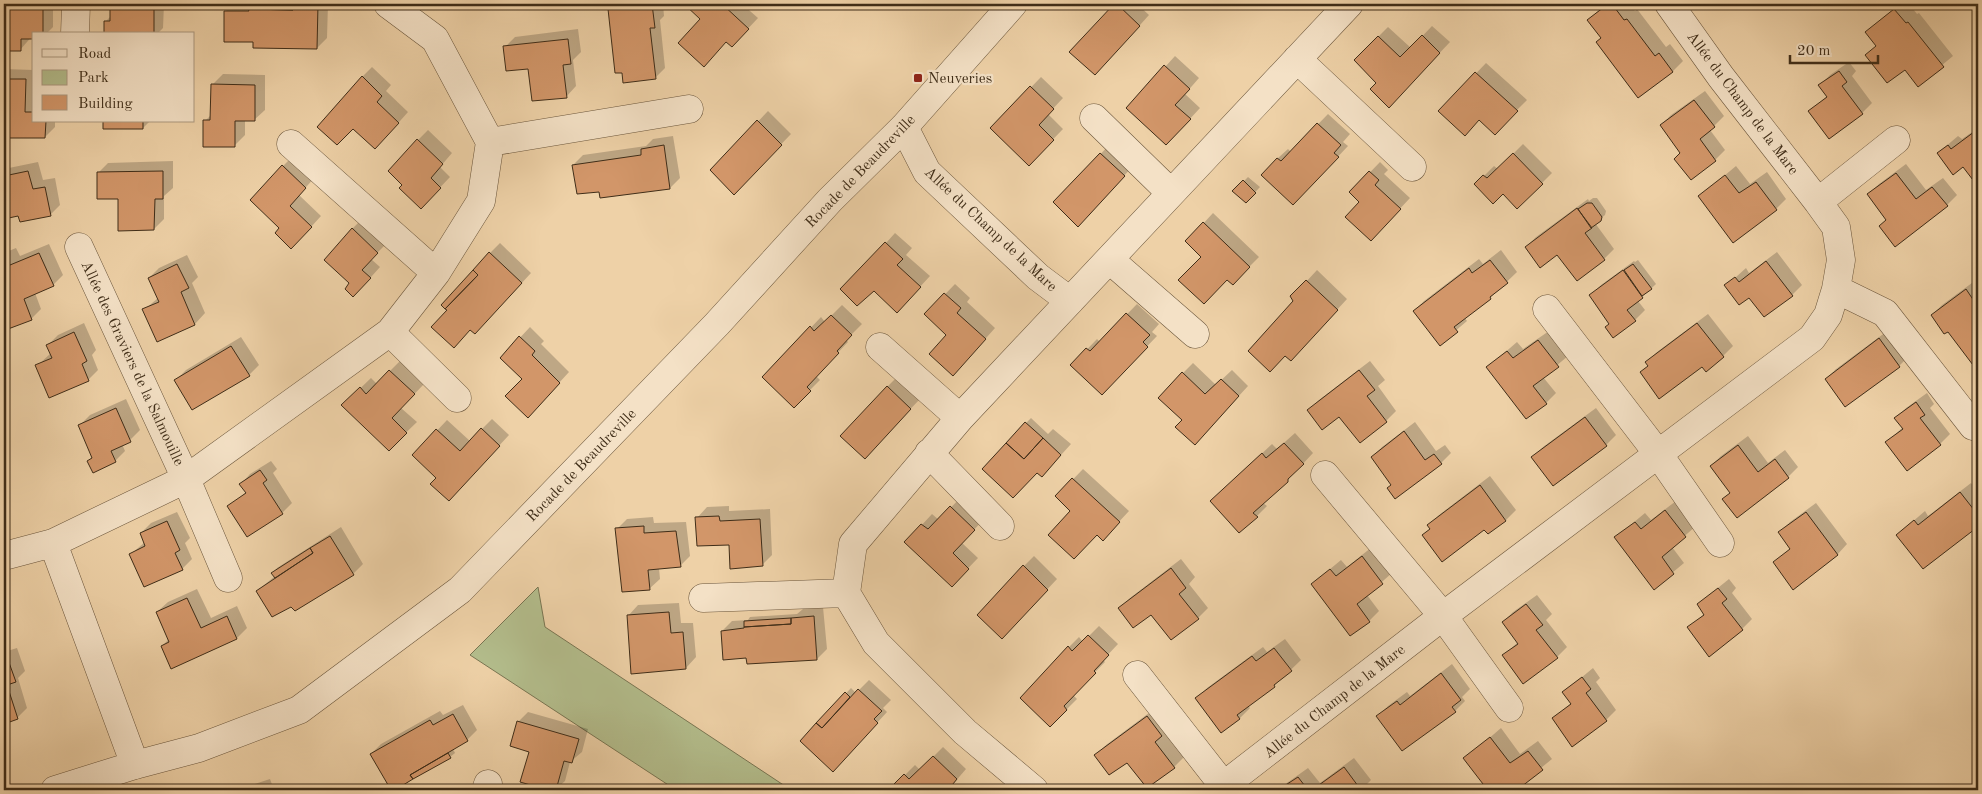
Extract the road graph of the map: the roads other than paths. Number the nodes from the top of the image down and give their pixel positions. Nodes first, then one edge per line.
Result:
1 (76, 4) edge
2 (388, 4) edge
3 (1349, 4) edge
4 (1669, 4) edge
5 (1010, 6) edge
6 (75, 32) edge
7 (1297, 59) junction
8 (689, 109) dead end
9 (1094, 118) dead end
10 (904, 127) junction
11 (1896, 140) dead end
12 (490, 142) junction
13 (291, 144) dead end
14 (1412, 167) dead end
15 (1171, 193) junction
16 (1818, 202) junction
17 (79, 247) dead end
18 (1110, 260) junction
19 (436, 273) junction
20 (1836, 289) junction
21 (1070, 301) junction
22 (1547, 309) dead end
23 (390, 332) junction
24 (1195, 334) dead end
25 (880, 347) dead end
26 (457, 398) dead end
27 (960, 418) junction
28 (1973, 426) dead end
29 (930, 453) junction
30 (1659, 455) junction
31 (1325, 475) dead end
32 (186, 479) junction
33 (1000, 526) dead end
34 (1720, 543) dead end
35 (53, 544) junction
36 (4, 556) edge
37 (228, 578) dead end
38 (846, 593) junction
39 (703, 598) dead end
40 (1444, 616) junction
41 (1137, 675) dead end
42 (1510, 708) dead end
43 (134, 765) junction
44 (1223, 789) edge
45 (55, 790) edge
46 (1034, 790) edge

1 - 6 street
2 - 12 street
3 - 7 street, Allée du Champ de la Mare
4 - 16 street, Allée du Champ de la Mare
5 - 10 street, Rocade de Beaudreville
7 - 14 street
7 - 15 street, Allée du Champ de la Mare
8 - 12 street
9 - 15 street
10 - 21 street, Allée du Champ de la Mare
10 - 43 street, Rocade de Beaudreville
11 - 16 street
12 - 19 street, Allée des Graviers de la Salmouille
13 - 19 street
15 - 18 street, Allée du Champ de la Mare
16 - 20 street, Allée du Champ de la Mare
17 - 32 street, Allée des Graviers de la Salmouille
18 - 21 street, Allée du Champ de la Mare
18 - 24 street
19 - 23 street, Allée des Graviers de la Salmouille
20 - 28 street
20 - 30 street, Allée du Champ de la Mare
21 - 27 street, Allée du Champ de la Mare
22 - 30 street
23 - 26 street
23 - 32 street, Allée des Graviers de la Salmouille
25 - 27 street
27 - 29 street, Allée du Champ de la Mare
29 - 33 street
29 - 38 street, Allée du Champ de la Mare
30 - 34 street
30 - 40 street, Allée du Champ de la Mare
31 - 40 street
32 - 35 street, Allée des Graviers de la Salmouille
32 - 37 street, Allée des Graviers de la Salmouille
35 - 36 street, Allée des Graviers de la Salmouille
35 - 43 street
38 - 39 street
38 - 46 street
40 - 42 street
40 - 44 street, Allée du Champ de la Mare
41 - 44 street, Allée du Champ de la Mare
43 - 45 street, Rocade de Beaudreville

